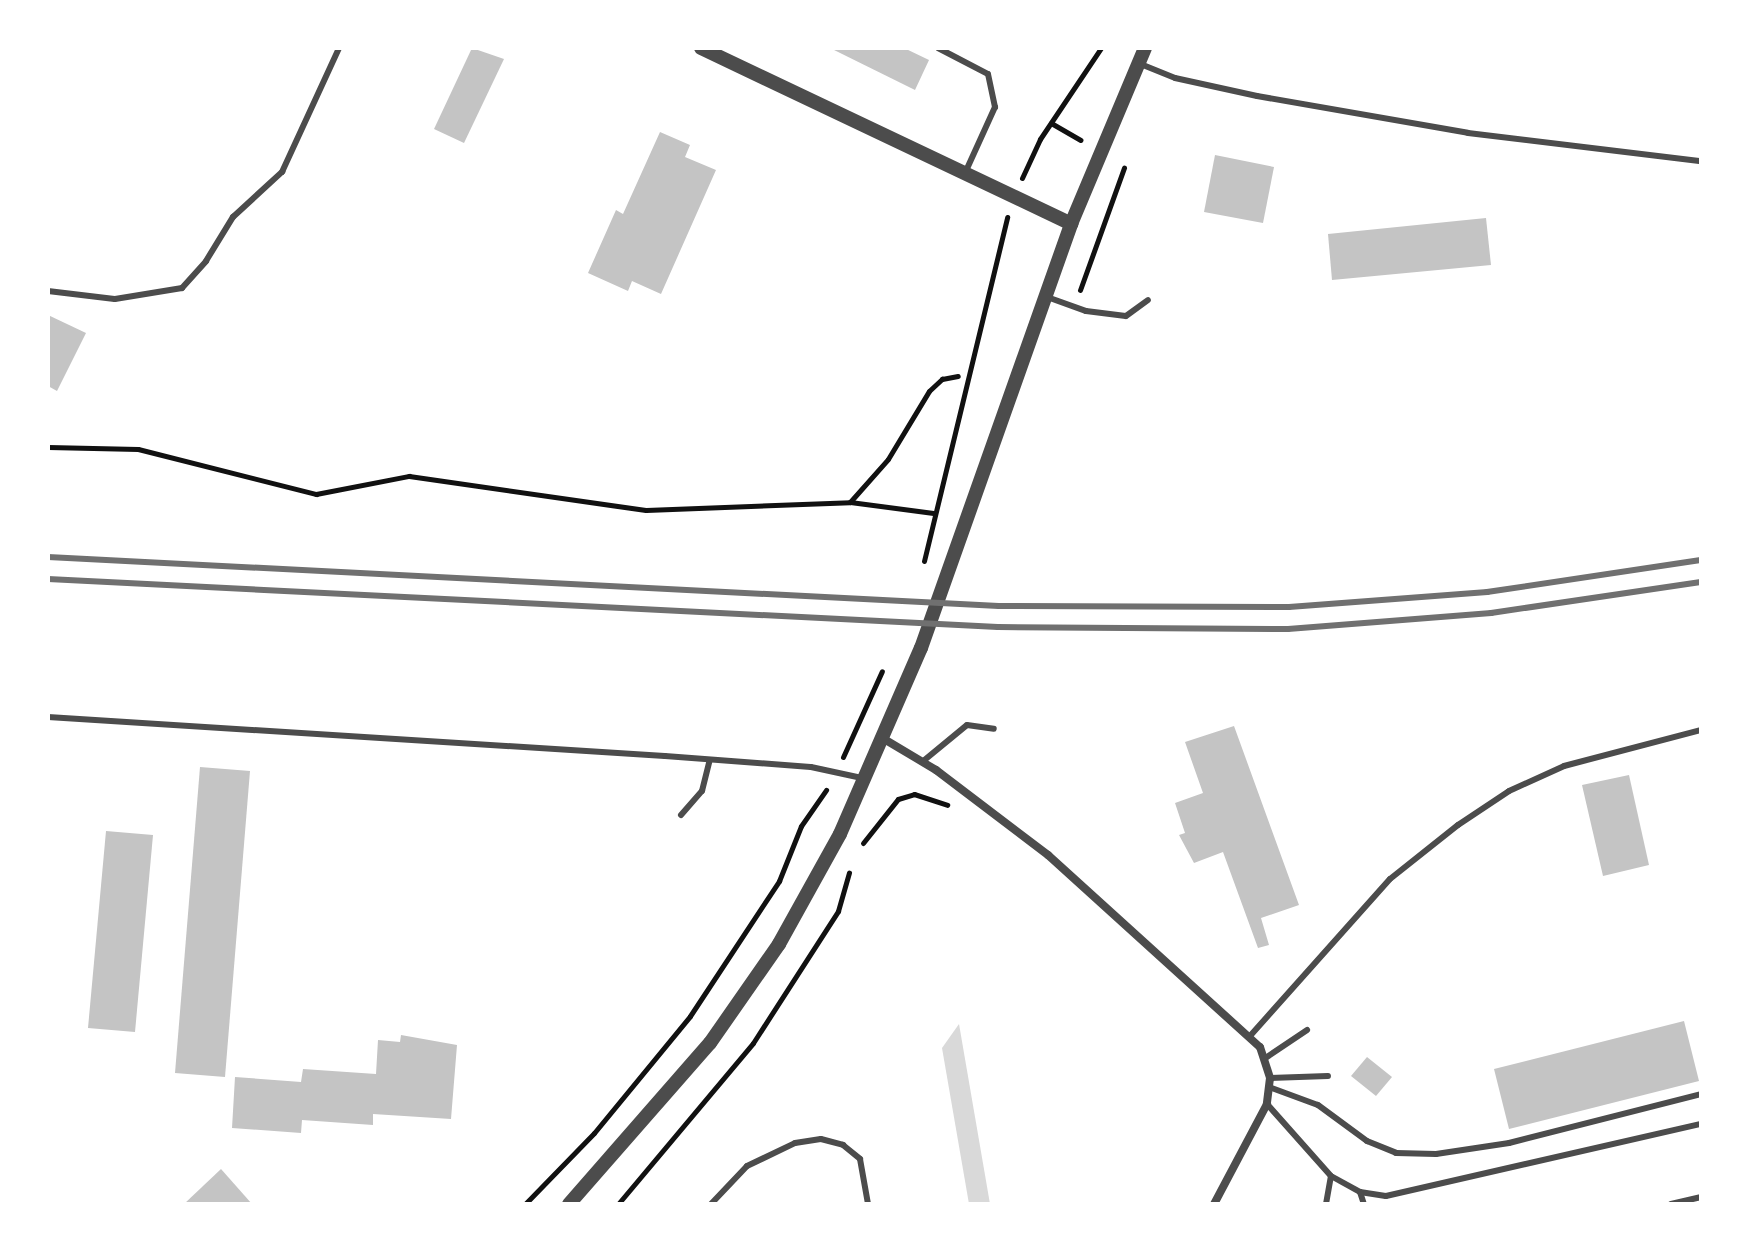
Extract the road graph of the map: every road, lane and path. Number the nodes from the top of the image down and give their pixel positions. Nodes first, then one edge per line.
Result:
1 (339, 48) edge
2 (701, 48) edge
3 (938, 48) edge
4 (1101, 48) edge
5 (1145, 48) edge
6 (1138, 63) junction
7 (1701, 161) edge
8 (965, 173) junction
9 (1015, 197) junction
10 (1071, 224) junction
11 (48, 291) edge
12 (1046, 296) junction
13 (1148, 300) dead end
14 (958, 376) dead end
15 (48, 447) edge
16 (850, 502) junction
17 (933, 513) junction
18 (920, 575) dead end
19 (886, 663) dead end
20 (48, 717) edge
21 (994, 729) dead end
22 (1701, 730) edge
23 (884, 739) junction
24 (710, 760) junction
25 (922, 762) junction
26 (836, 772) junction
27 (867, 779) junction
28 (969, 794) junction
29 (681, 815) dead end
30 (856, 856) dead end
31 (851, 869) dead end
32 (1307, 1030) dead end
33 (1250, 1036) junction
34 (1264, 1059) junction
35 (1328, 1076) dead end
36 (1270, 1082) junction
37 (1701, 1094) edge
38 (1267, 1104) junction
39 (1701, 1124) edge
40 (1331, 1176) junction
41 (1360, 1192) junction
42 (1701, 1197) edge
43 (525, 1204) edge
44 (569, 1204) edge
45 (618, 1204) edge
46 (711, 1204) edge
47 (868, 1204) edge
48 (1214, 1204) edge
49 (1326, 1204) edge
50 (1364, 1204) edge
51 (1671, 1204) edge

1 - 11 lane
2 - 8 street
3 - 8 lane
4 - 9 path
5 - 6 street
6 - 7 lane
6 - 10 street
8 - 9 street
9 - 10 street
9 - 17 path
10 - 12 street
12 - 13 lane
12 - 23 street
14 - 16 path
15 - 16 path
16 - 17 path
17 - 18 path
19 - 26 path
20 - 24 lane
21 - 25 lane
22 - 33 lane
23 - 25 street
23 - 27 street
24 - 26 lane
24 - 29 lane
25 - 28 street
26 - 27 lane
26 - 43 path
27 - 44 street
28 - 30 path
28 - 33 street
31 - 45 path
32 - 34 lane
33 - 34 street
34 - 36 street
35 - 36 lane
36 - 37 lane
36 - 38 street
38 - 40 lane
38 - 48 street
39 - 41 lane
40 - 41 lane
40 - 49 lane
41 - 50 lane
42 - 51 lane
46 - 47 lane

